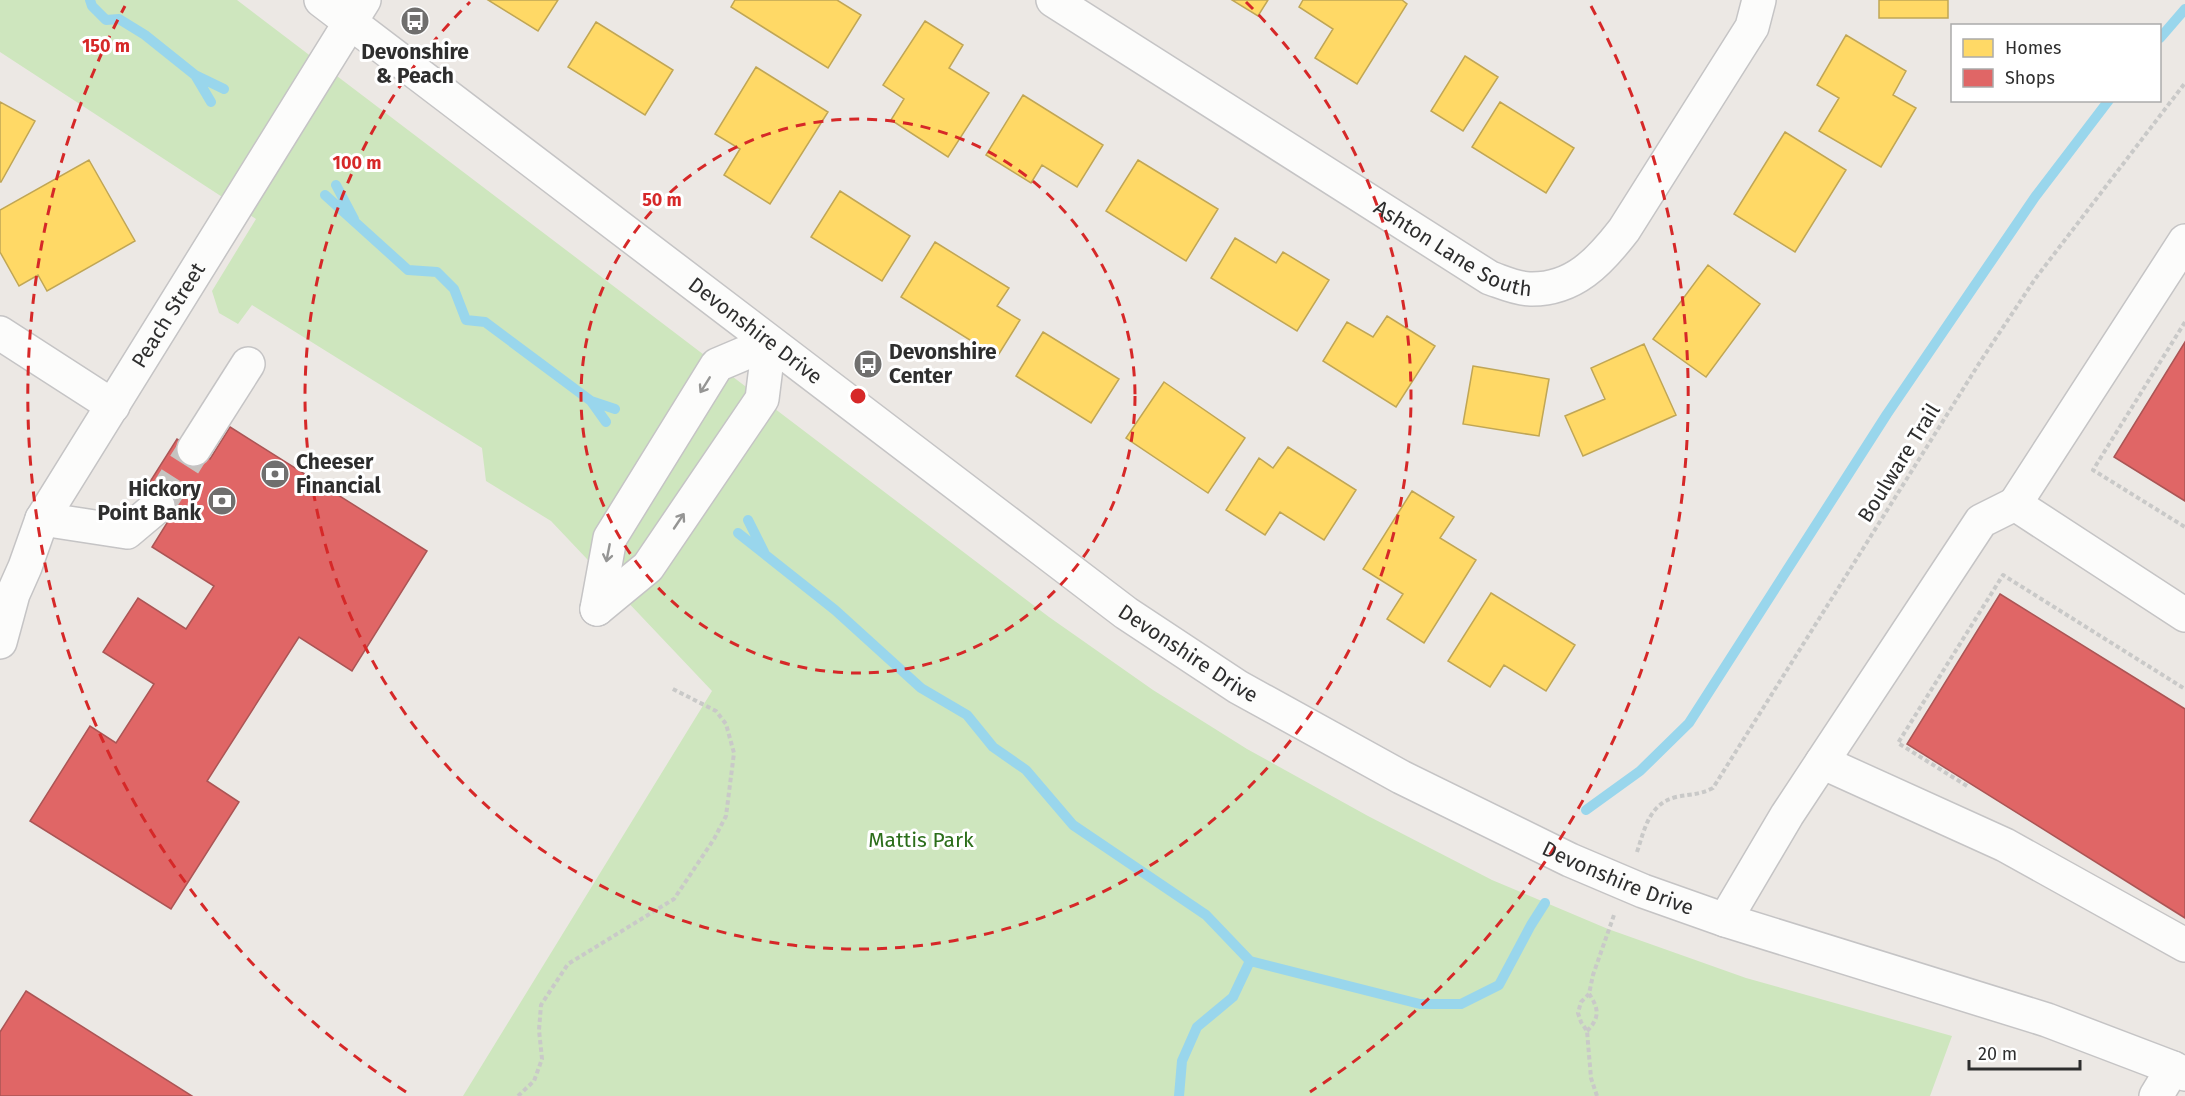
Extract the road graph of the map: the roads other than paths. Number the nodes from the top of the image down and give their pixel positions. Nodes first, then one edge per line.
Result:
1 (321, 0) edge
2 (1053, 0) edge
3 (1759, 0) edge
4 (357, 11) edge
5 (2185, 241) edge
6 (0, 333) edge
7 (769, 343) junction
8 (248, 364) dead end
9 (113, 406) junction
10 (194, 449) tunnel mouth
11 (2015, 504) junction
12 (158, 506) tunnel mouth
13 (42, 519) junction
14 (2185, 615) edge
15 (0, 642) edge
16 (1822, 762) junction
17 (1725, 920) junction
18 (2185, 945) edge
19 (2179, 1071) edge
20 (2156, 1096) edge

1 - 4 street, Devonshire Drive
2 - 3 street, Ashton Lane South
4 - 7 street, Devonshire Drive
4 - 9 street, Peach Street
5 - 11 street
6 - 9 street
7 -> 7 street
7 - 17 street, Devonshire Drive
8 - 10 street
9 - 13 street, Peach Street
11 - 14 street
11 - 16 street
12 - 13 street
13 - 15 street, Peach Street
16 - 17 street
16 - 18 street
17 - 19 street, Devonshire Drive
19 - 20 street

